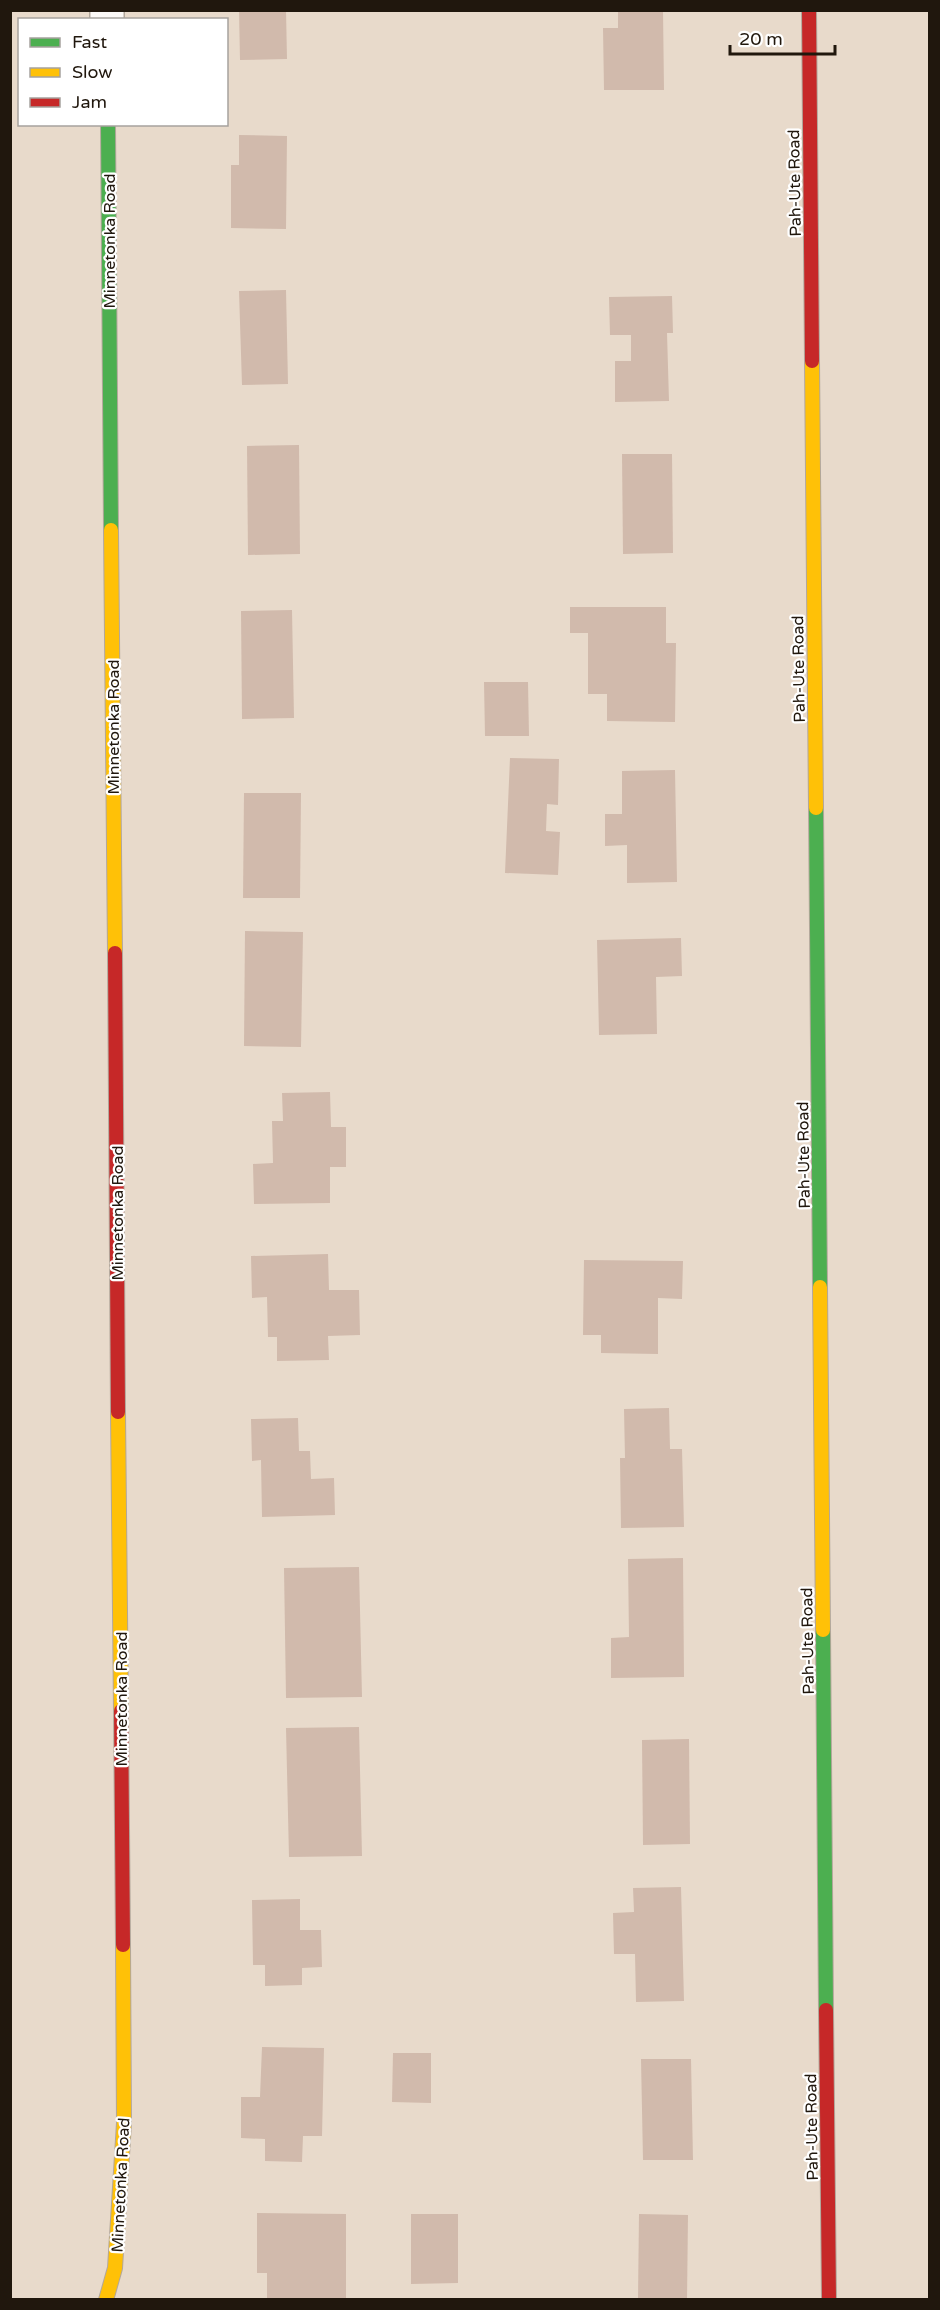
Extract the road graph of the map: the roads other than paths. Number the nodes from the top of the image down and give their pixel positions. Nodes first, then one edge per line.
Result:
1 (809, 10) edge
2 (108, 126) edge
3 (106, 2300) edge
4 (829, 2300) edge

1 - 4 street, Pah-Ute Road
2 - 3 street, Minnetonka Road

